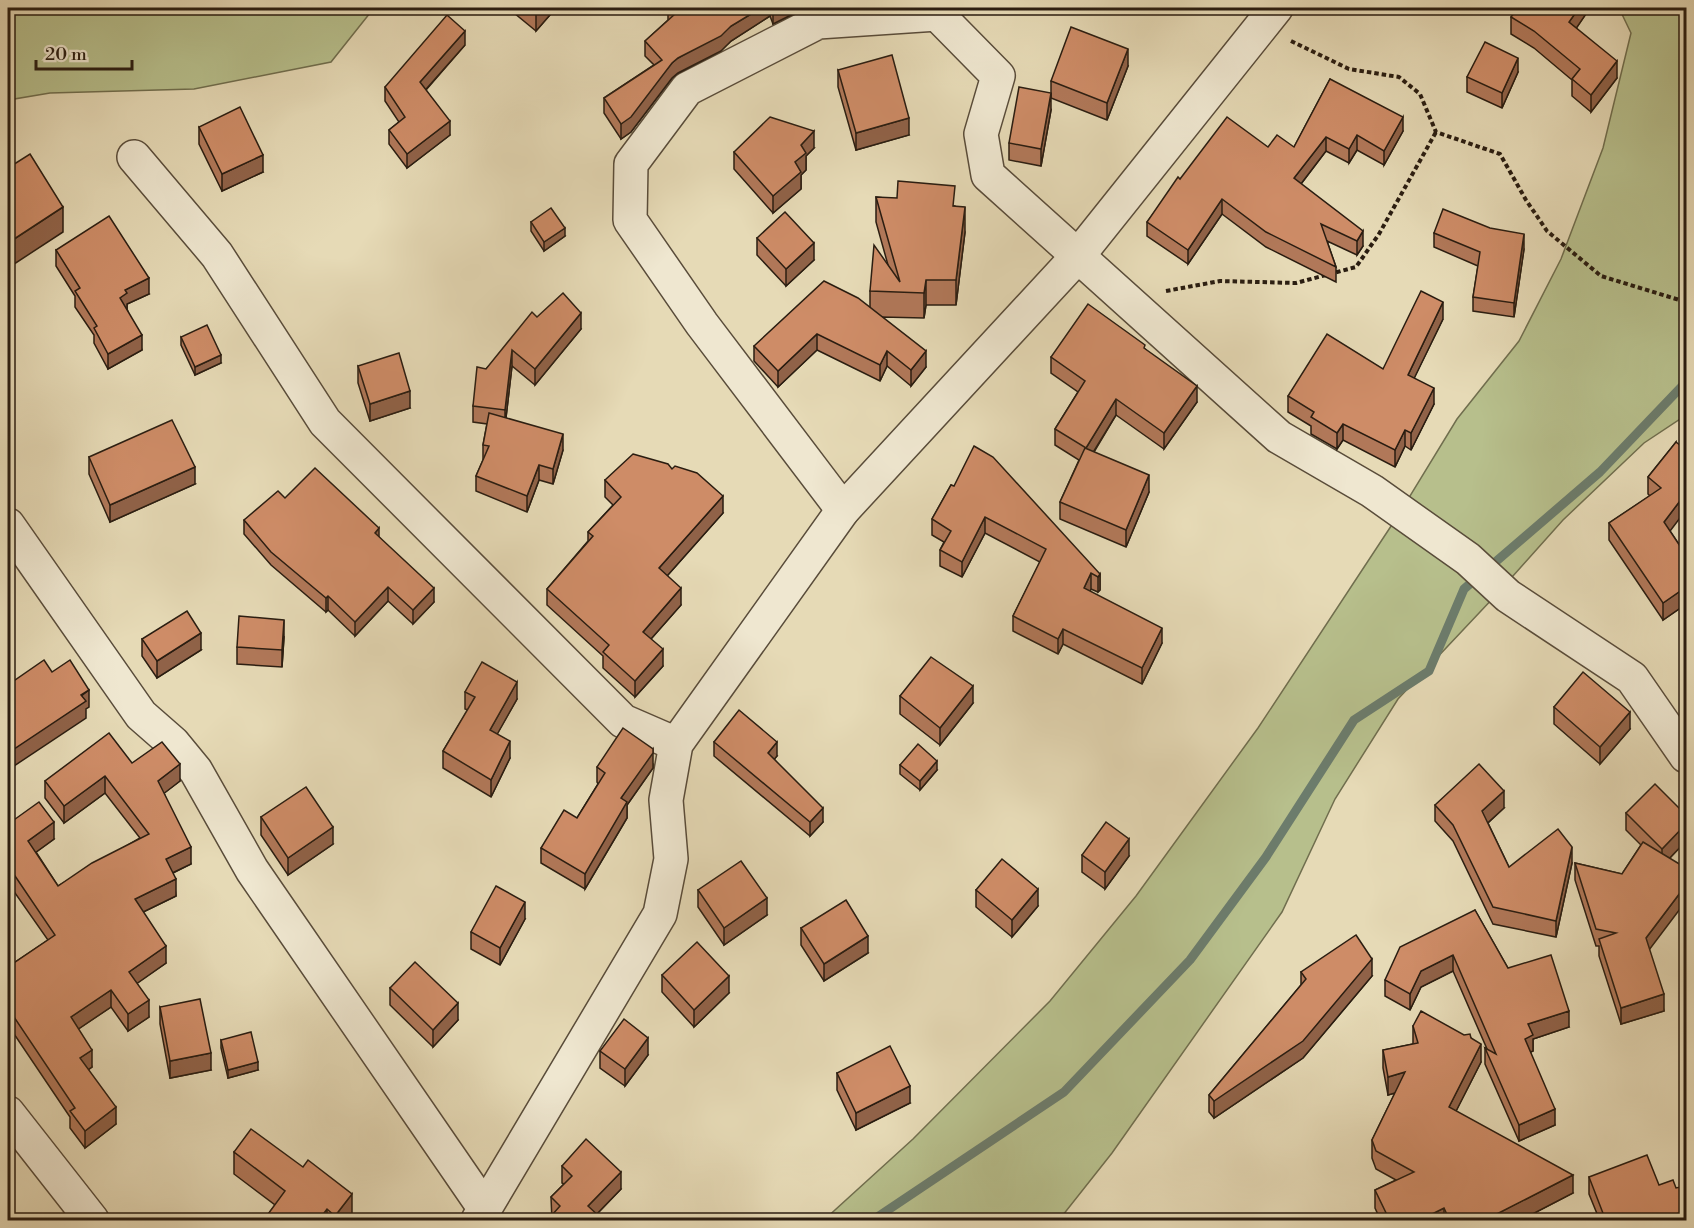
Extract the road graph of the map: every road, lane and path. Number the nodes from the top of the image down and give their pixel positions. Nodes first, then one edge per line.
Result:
1 (939, 11) edge
2 (1269, 17) edge
3 (1436, 132) junction
4 (134, 157) dead end
5 (1077, 257) junction
6 (1124, 299) junction
7 (1686, 302) edge
8 (843, 510) junction
9 (8, 525) edge
10 (676, 744) junction
11 (1686, 756) edge
12 (8, 1113) edge
13 (482, 1215) edge
14 (92, 1221) edge

1 - 5 street
1 - 8 street
2 - 3 path
2 - 5 street
3 - 6 path
3 - 7 path
4 - 10 street
5 - 6 street
5 - 8 street
6 - 11 street
8 - 10 street
9 - 13 street
10 - 13 street
12 - 14 street

